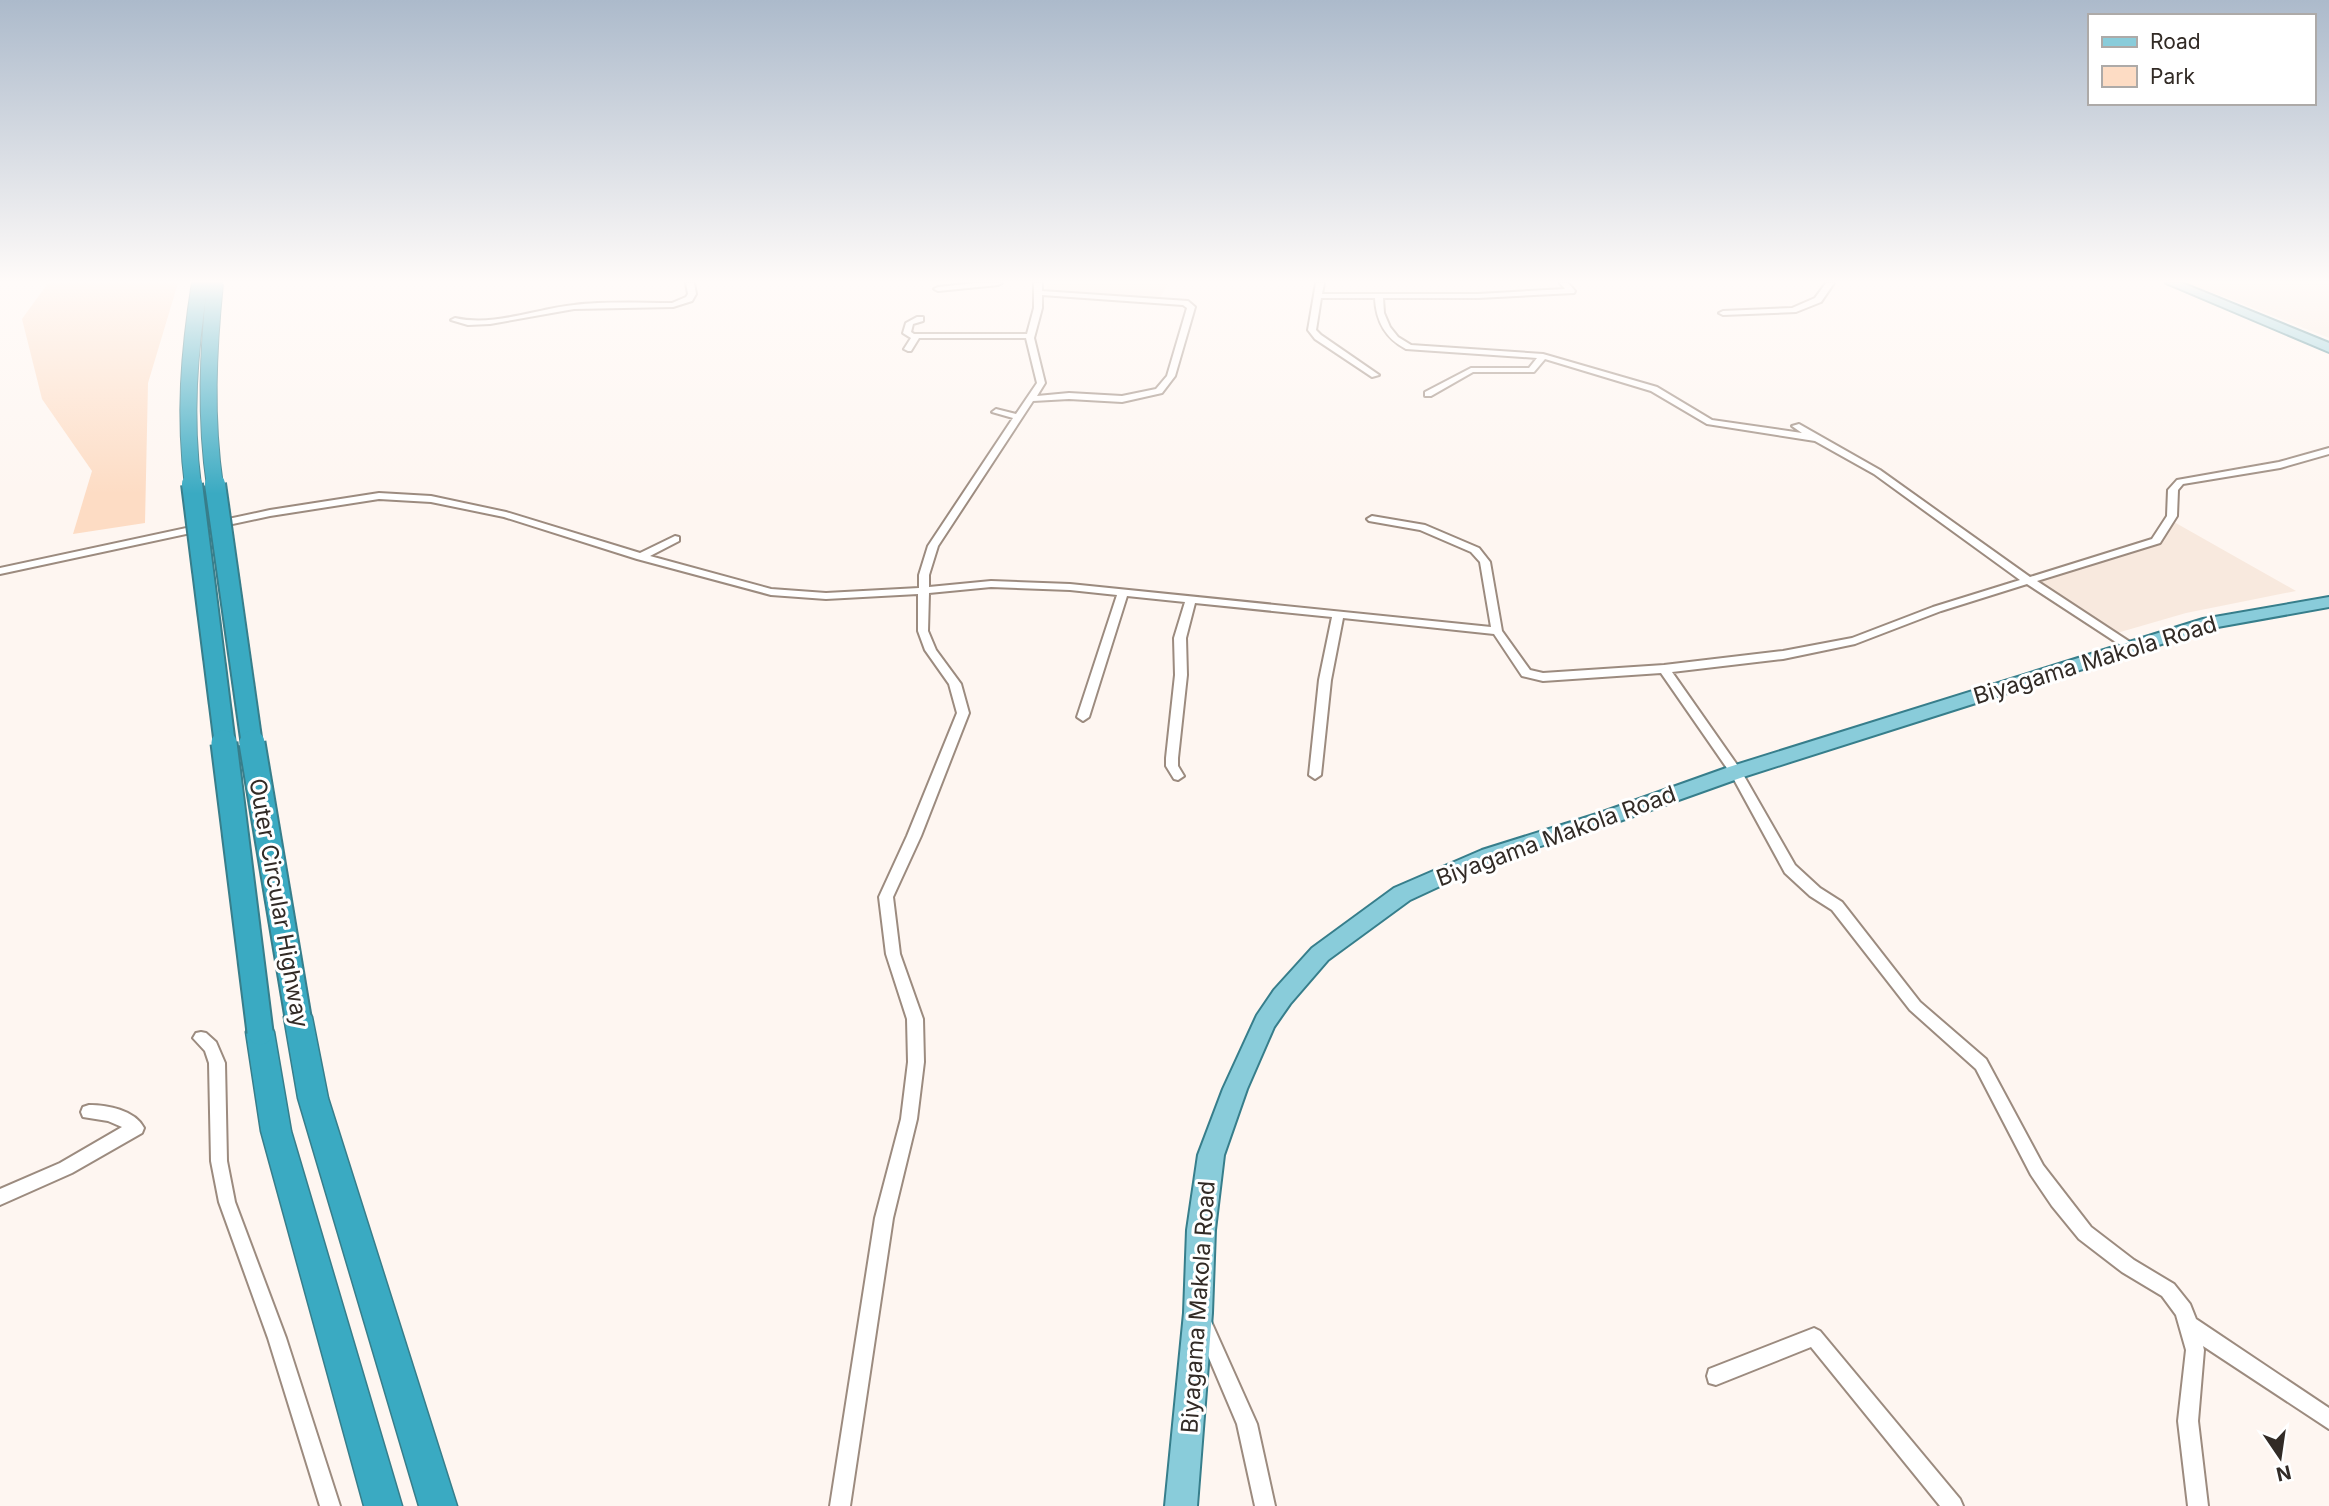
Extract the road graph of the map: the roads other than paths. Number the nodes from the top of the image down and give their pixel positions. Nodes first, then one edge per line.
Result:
1 (189, 353) edge
2 (208, 353) edge
3 (1035, 353) edge
4 (1178, 353) edge
5 (1342, 353) edge
6 (1497, 353) edge
7 (1543, 356) junction
8 (1375, 375) dead end
9 (1429, 394) dead end
10 (1031, 399) junction
11 (996, 412) dead end
12 (1018, 417) junction
13 (1796, 426) dead end
14 (1822, 439) junction
15 (2329, 451) edge
16 (1372, 519) dead end
17 (674, 539) dead end
18 (642, 557) junction
19 (0, 571) edge
20 (2026, 579) junction
21 (923, 590) junction
22 (1123, 593) junction
23 (1191, 600) junction
24 (2329, 602) edge
25 (1338, 615) junction
26 (1497, 631) junction
27 (2132, 648) junction
28 (1664, 669) junction
29 (1083, 718) dead end
30 (1736, 772) junction
31 (1315, 775) dead end
32 (1178, 776) dead end
33 (201, 1038) dead end
34 (89, 1112) dead end
35 (0, 1197) edge
36 (1198, 1313) junction
37 (2190, 1326) junction
38 (1716, 1376) dead end
39 (2329, 1419) edge
40 (330, 1506) edge
41 (383, 1506) edge
42 (438, 1506) edge
43 (840, 1506) edge
44 (1181, 1506) edge
45 (1265, 1506) edge
46 (1953, 1506) edge
47 (2198, 1506) edge

1 - 41 highway, Outer Circular Highway, bridge
2 - 42 highway, Outer Circular Highway, bridge
3 - 10 street
4 - 10 street
5 - 8 street
6 - 7 street
7 - 9 street
7 - 14 street
10 - 12 street
11 - 12 street
12 - 21 street
13 - 14 street
14 - 20 street
15 - 20 street
16 - 26 street
17 - 18 street
18 - 19 street
18 - 21 street
20 - 27 street
20 - 28 street
21 - 22 street
21 - 43 street
22 - 23 street
22 - 29 street
23 - 25 street
23 - 32 street
24 - 27 main road, Biyagama Makola Road
25 - 26 street
25 - 31 street
26 - 28 street
27 - 30 main road, Biyagama Makola Road
28 - 30 street
30 - 36 main road, Biyagama Makola Road
30 - 37 street
33 - 40 street
34 - 35 street
36 - 44 main road, Biyagama Makola Road
36 - 45 street
37 - 39 street
37 - 47 street
38 - 46 street

